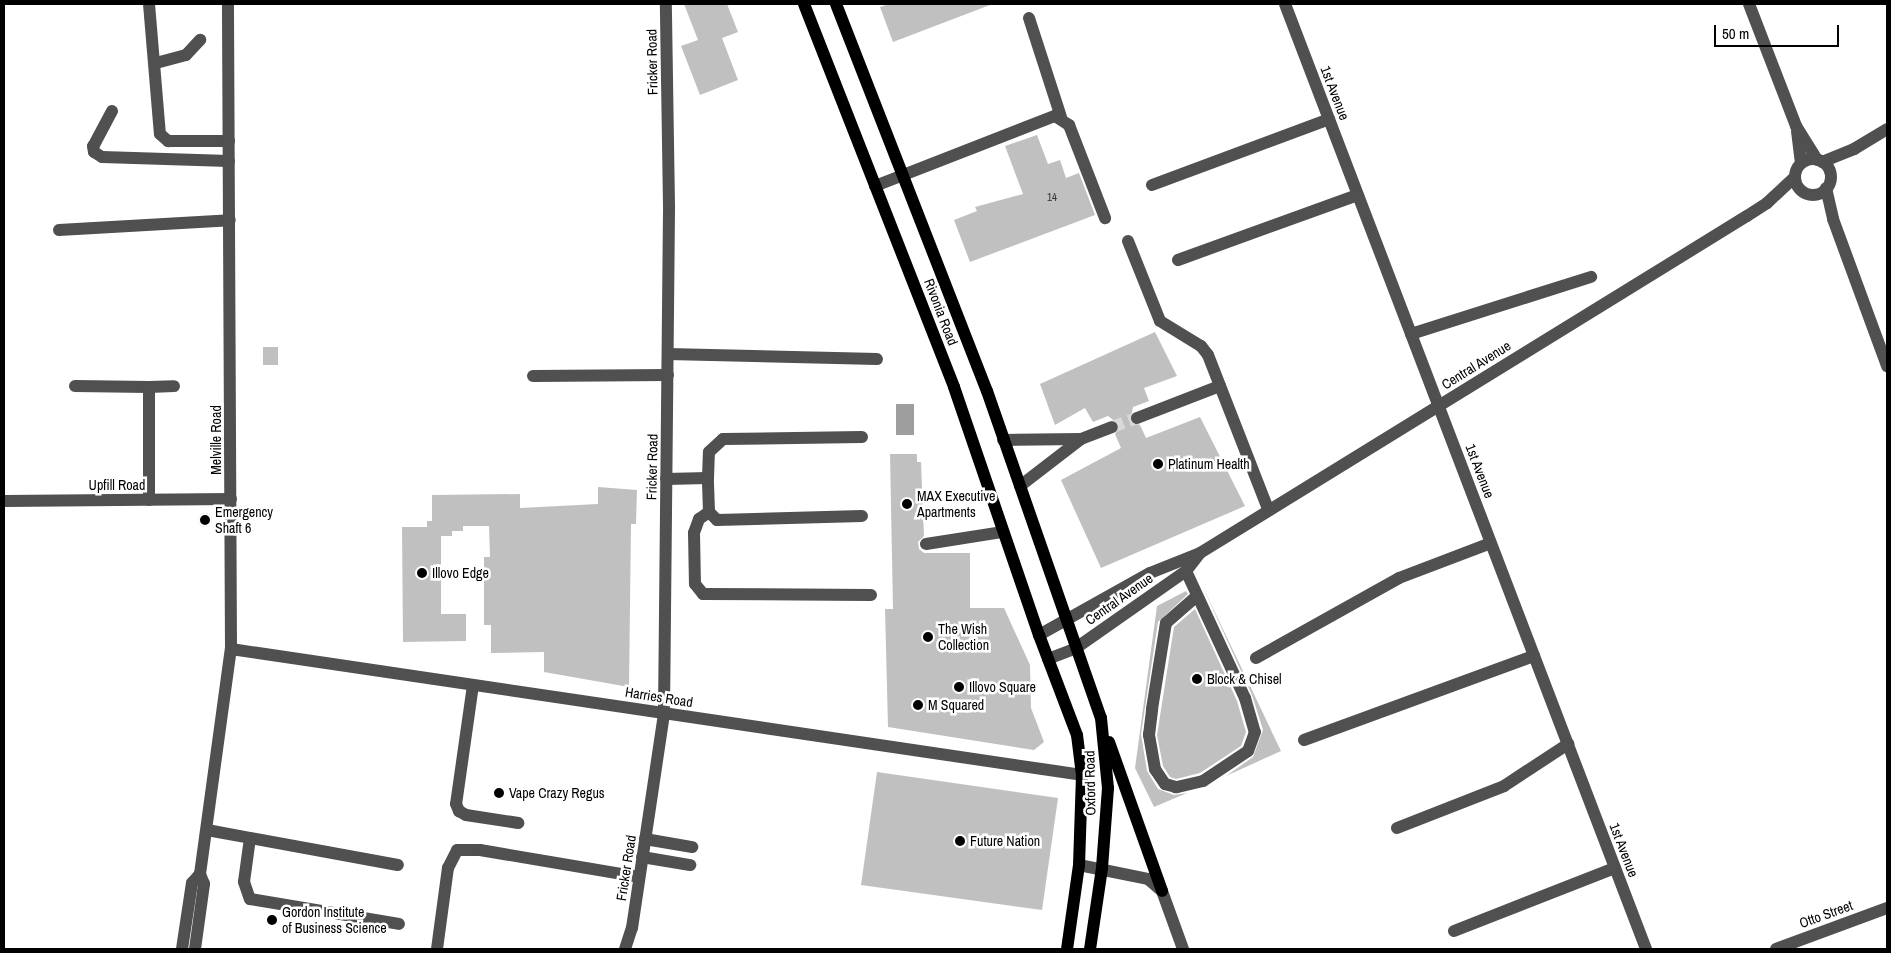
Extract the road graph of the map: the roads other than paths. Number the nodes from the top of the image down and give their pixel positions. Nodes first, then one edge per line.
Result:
1 (149, 4) edge
2 (228, 4) edge
3 (666, 4) edge
4 (804, 4) edge
5 (836, 4) edge
6 (1285, 4) edge
7 (1749, 4) edge
8 (1029, 18) dead end
9 (200, 40) dead end
10 (156, 63) junction
11 (112, 111) dead end
12 (1061, 117) junction
13 (1329, 119) junction
14 (1796, 126) junction
15 (1887, 129) edge
16 (229, 141) junction
17 (1854, 150) junction
18 (229, 161) junction
19 (1819, 161) junction
20 (1801, 163) junction
21 (1830, 173) junction
22 (902, 176) junction
23 (1797, 183) junction
24 (1152, 185) dead end
25 (876, 186) junction
26 (1826, 188) junction
27 (1358, 195) junction
28 (1814, 195) junction
29 (1104, 218) dead end
30 (1833, 219) junction
31 (230, 220) junction
32 (59, 230) dead end
33 (1128, 241) dead end
34 (1178, 260) dead end
35 (1591, 277) dead end
36 (1411, 334) junction
37 (668, 354) junction
38 (877, 359) dead end
39 (1887, 366) edge
40 (668, 375) junction
41 (533, 376) dead end
42 (75, 386) dead end
43 (174, 386) dead end
44 (1220, 386) junction
45 (149, 387) junction
46 (1439, 406) junction
47 (1137, 418) tunnel mouth
48 (1112, 427) tunnel mouth
49 (862, 437) dead end
50 (1081, 438) junction
51 (1003, 440) junction
52 (708, 478) junction
53 (666, 479) junction
54 (1020, 486) junction
55 (231, 499) junction
56 (149, 500) junction
57 (4, 501) edge
58 (1268, 509) junction
59 (709, 512) junction
60 (862, 516) dead end
61 (1003, 532) junction
62 (1491, 543) junction
63 (926, 544) dead end
64 (1200, 554) junction
65 (1186, 571) junction
66 (871, 596) dead end
67 (1197, 596) junction
68 (1066, 621) junction
69 (1038, 635) junction
70 (1076, 648) junction
71 (231, 649) junction
72 (1534, 656) junction
73 (1256, 658) dead end
74 (1048, 659) junction
75 (474, 685) junction
76 (664, 713) junction
77 (1101, 718) junction
78 (1304, 740) dead end
79 (1568, 744) junction
80 (1082, 775) junction
81 (518, 823) dead end
82 (1398, 828) dead end
83 (206, 830) junction
84 (250, 838) junction
85 (645, 839) junction
86 (692, 847) dead end
87 (642, 857) junction
88 (398, 865) dead end
89 (690, 865) dead end
90 (1079, 865) junction
91 (1102, 868) junction
92 (1615, 868) junction
93 (200, 874) junction
94 (639, 877) junction
95 (1162, 891) junction
96 (1887, 908) edge
97 (399, 924) dead end
98 (632, 928) junction
99 (1454, 931) dead end
100 (182, 949) edge
101 (195, 949) edge
102 (437, 949) edge
103 (624, 949) edge
104 (633, 949) edge
105 (1067, 949) edge
106 (1090, 949) edge
107 (1183, 949) edge
108 (1646, 949) edge
109 (1776, 949) edge

1 - 10 street
2 - 16 street, Melville Road
3 - 37 street, Fricker Road
4 - 25 main road, Rivonia Road
5 - 22 main road, Rivonia Road
6 - 13 street, 1st Avenue
7 - 14 street
8 - 12 street
9 - 10 street
10 - 16 street
11 - 18 street
12 - 22 street
12 - 29 street
13 - 24 street
13 - 27 street, 1st Avenue
14 - 19 street
14 - 20 street
15 - 17 street
16 - 18 street, Melville Road
17 - 19 street
17 - 21 street
18 - 31 street, Melville Road
19 - 20 street
19 - 21 street
20 - 23 street
21 - 26 street
22 - 25 street
22 - 51 main road, Rivonia Road
23 - 28 street
23 - 46 street, Central Avenue
25 - 61 main road, Rivonia Road
26 - 28 street
26 - 30 street
27 - 34 street
27 - 36 street, 1st Avenue
28 - 30 street
30 - 39 street
31 - 32 street
31 - 55 street, Melville Road
33 - 44 street
35 - 36 street
36 - 46 street, 1st Avenue
37 - 38 street
37 - 40 street, Fricker Road
40 - 41 street
40 - 53 street, Fricker Road
42 - 45 street
43 - 45 street
44 - 47 street
44 - 58 street
45 - 56 street
46 - 58 street, Central Avenue
46 - 62 street, 1st Avenue
48 - 50 street
49 - 52 street
50 - 51 street
50 - 54 street
51 - 54 main road, Rivonia Road
52 - 53 street
52 - 59 street
53 - 76 street, Fricker Road
54 - 68 main road, Rivonia Road
55 - 56 street, Upfill Road
55 - 71 street, Melville Road
56 - 57 street, Upfill Road
58 - 64 street, Central Avenue
59 - 60 street
59 - 66 street
61 - 63 street
61 - 69 main road, Rivonia Road
62 - 72 street, 1st Avenue
62 - 73 street
64 - 65 street, Central Avenue
64 - 68 street, Central Avenue
65 - 67 street
65 - 70 street, Central Avenue
67 - 67 street
68 - 69 street, Central Avenue
68 - 70 main road, Oxford Road
69 - 74 main road, Oxford Road
70 - 74 street, Central Avenue
70 - 77 main road, Oxford Road
71 - 75 street, Harries Road
71 - 83 street, Melville Road
72 - 78 street
72 - 79 street, 1st Avenue
74 - 80 main road, Oxford Road
75 - 76 street, Harries Road
75 - 81 street
76 - 80 street, Harries Road
76 - 85 street, Fricker Road
77 - 91 main road, Oxford Road
77 - 95 main road
79 - 82 street
79 - 92 street, 1st Avenue
80 - 90 main road, Oxford Road
83 - 84 street
83 - 93 street, Melville Road
84 - 88 street
84 - 97 street
85 - 86 street
85 - 87 street, Fricker Road
87 - 89 street
87 - 94 street, Fricker Road
90 - 91 street
90 - 105 main road, Oxford Road
91 - 95 street
91 - 106 main road, Oxford Road
92 - 99 street
92 - 108 street, 1st Avenue
93 - 100 street, Melville Road
93 - 101 street, Melville Road
94 - 98 street, Fricker Road
94 - 102 street
95 - 107 street
96 - 109 street, Otto Street
98 - 103 street, Fricker Road
98 - 104 street, Fricker Road

